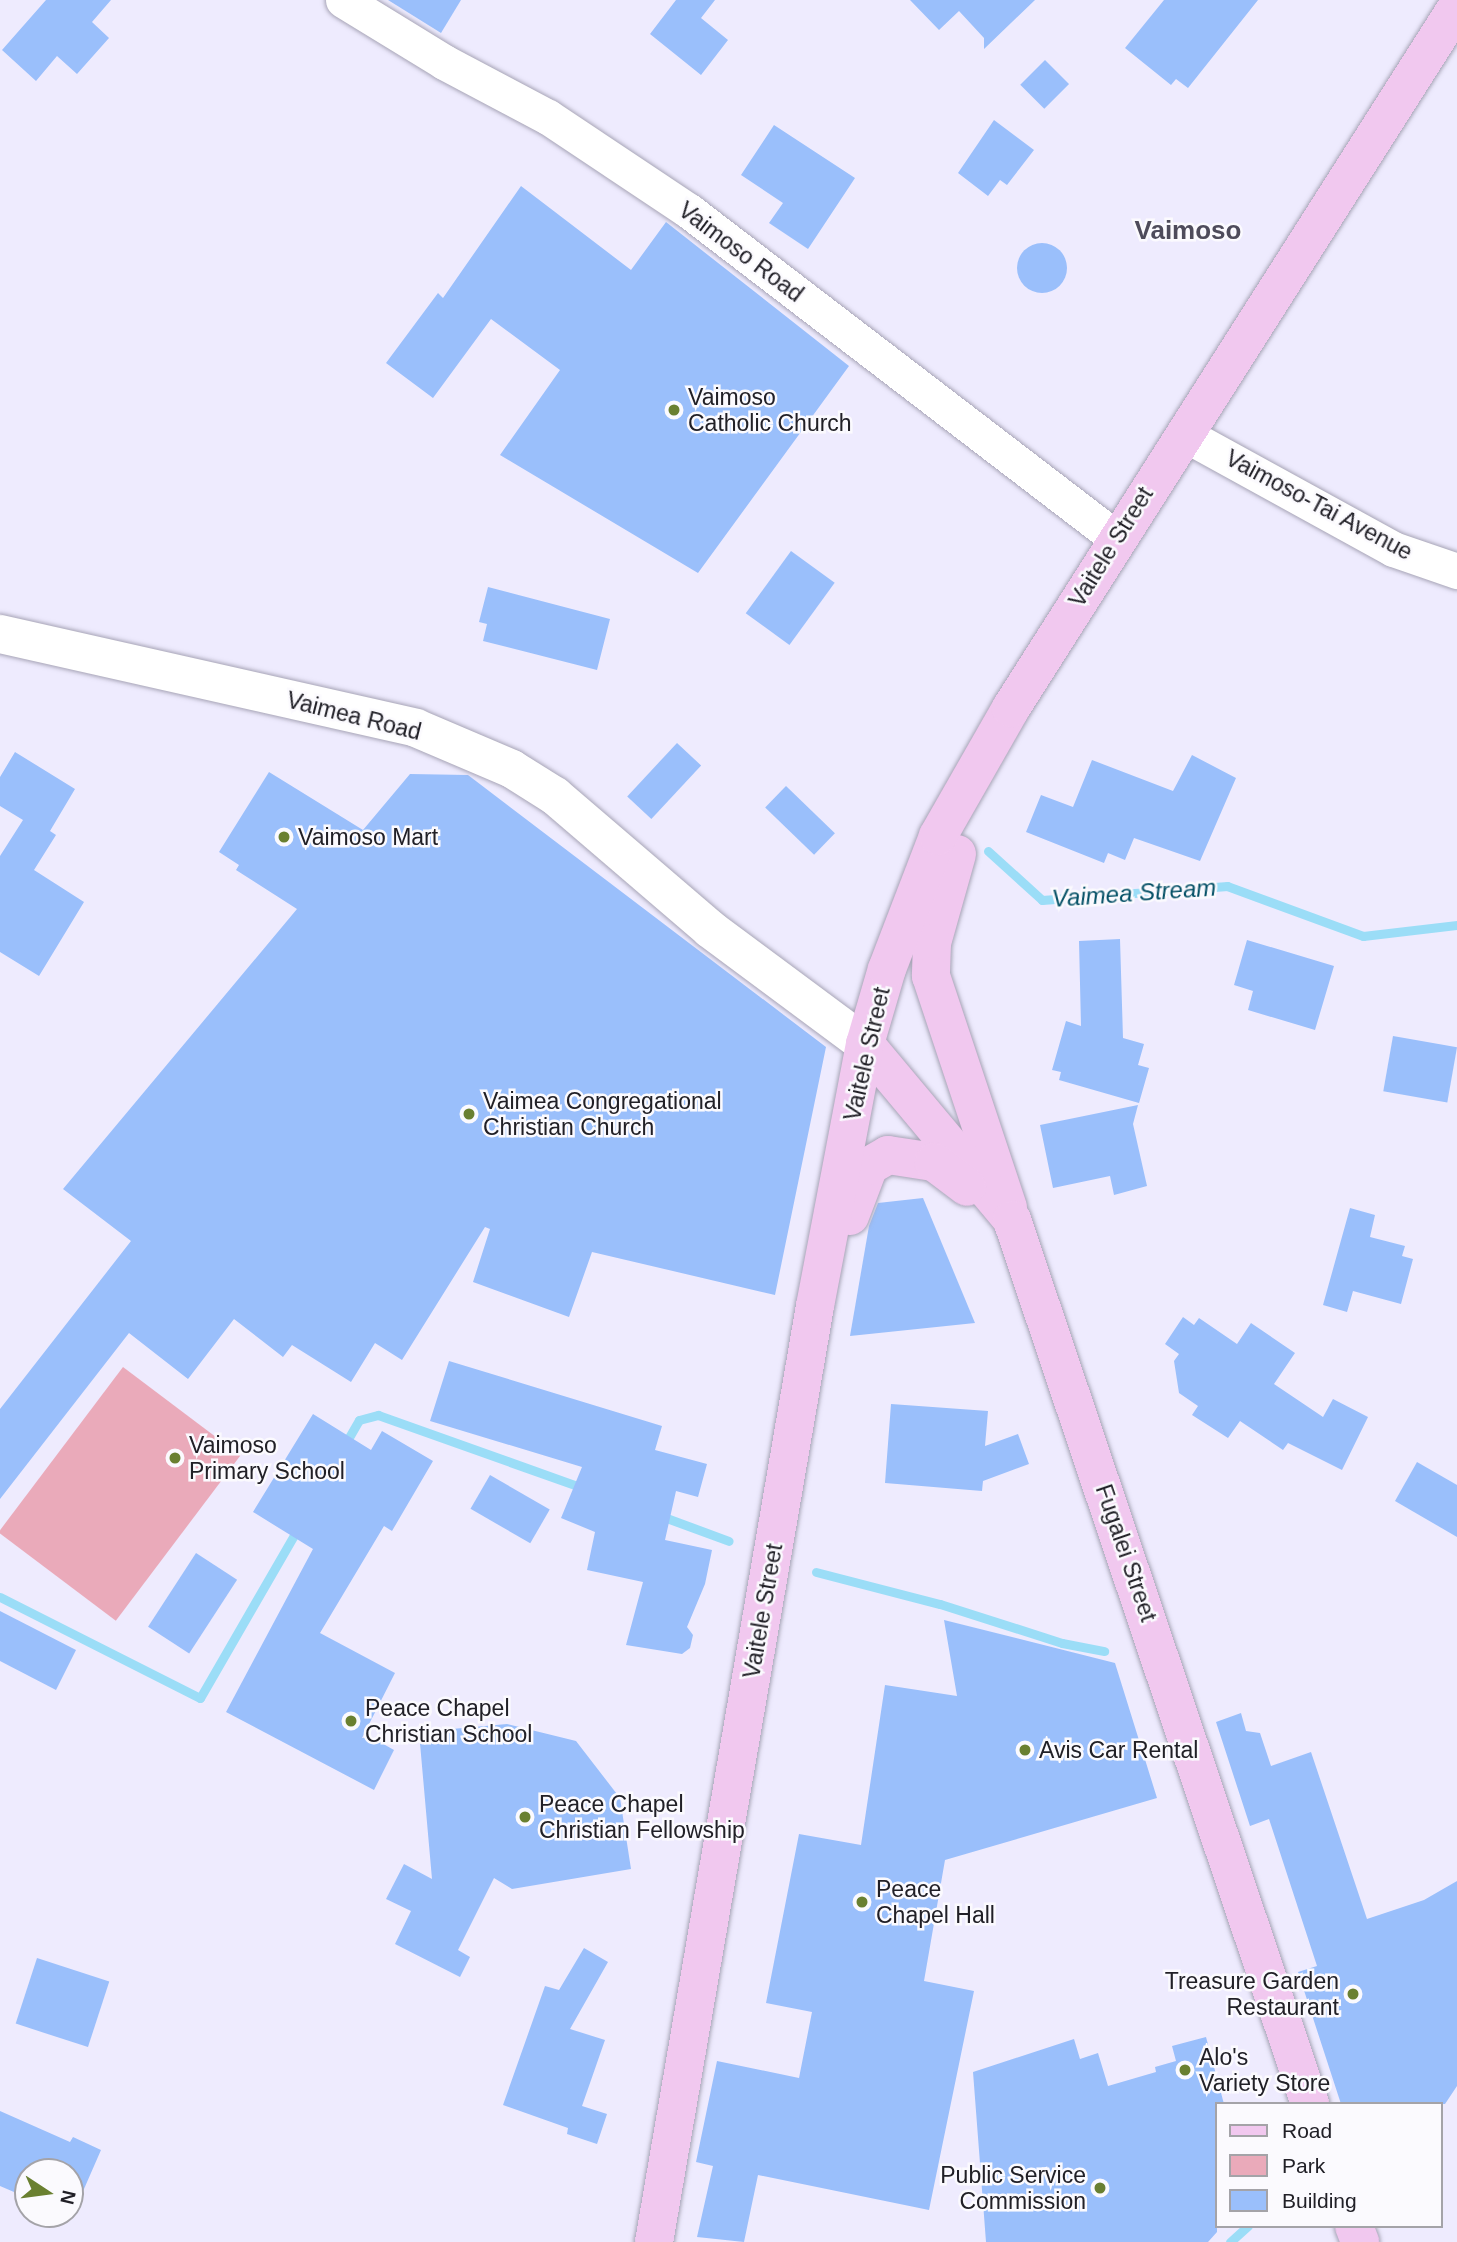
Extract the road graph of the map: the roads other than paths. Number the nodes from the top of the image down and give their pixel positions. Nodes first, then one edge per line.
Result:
1 (343, 0) edge
2 (1457, 8) edge
3 (1184, 434) junction
4 (1116, 538) junction
5 (1457, 571) edge
6 (0, 634) edge
7 (1011, 708) junction
8 (865, 1044) junction
9 (1012, 1220) junction
10 (815, 1306) junction
11 (1309, 2102) edge
12 (654, 2242) edge

1 - 4 street, Vaimoso Road
2 - 3 main road, Vaitele Street
3 - 4 main road, Vaitele Street
3 - 5 street, Vaimoso-Tai Avenue
4 - 7 main road, Vaitele Street
6 - 8 street, Vaimea Road
7 - 8 main road, Vaitele Street
7 - 9 main road
8 - 9 main road, Fugalei Street
8 - 10 main road, Vaitele Street
9 - 10 main road
9 - 11 main road, Fugalei Street
10 - 12 main road, Vaitele Street

